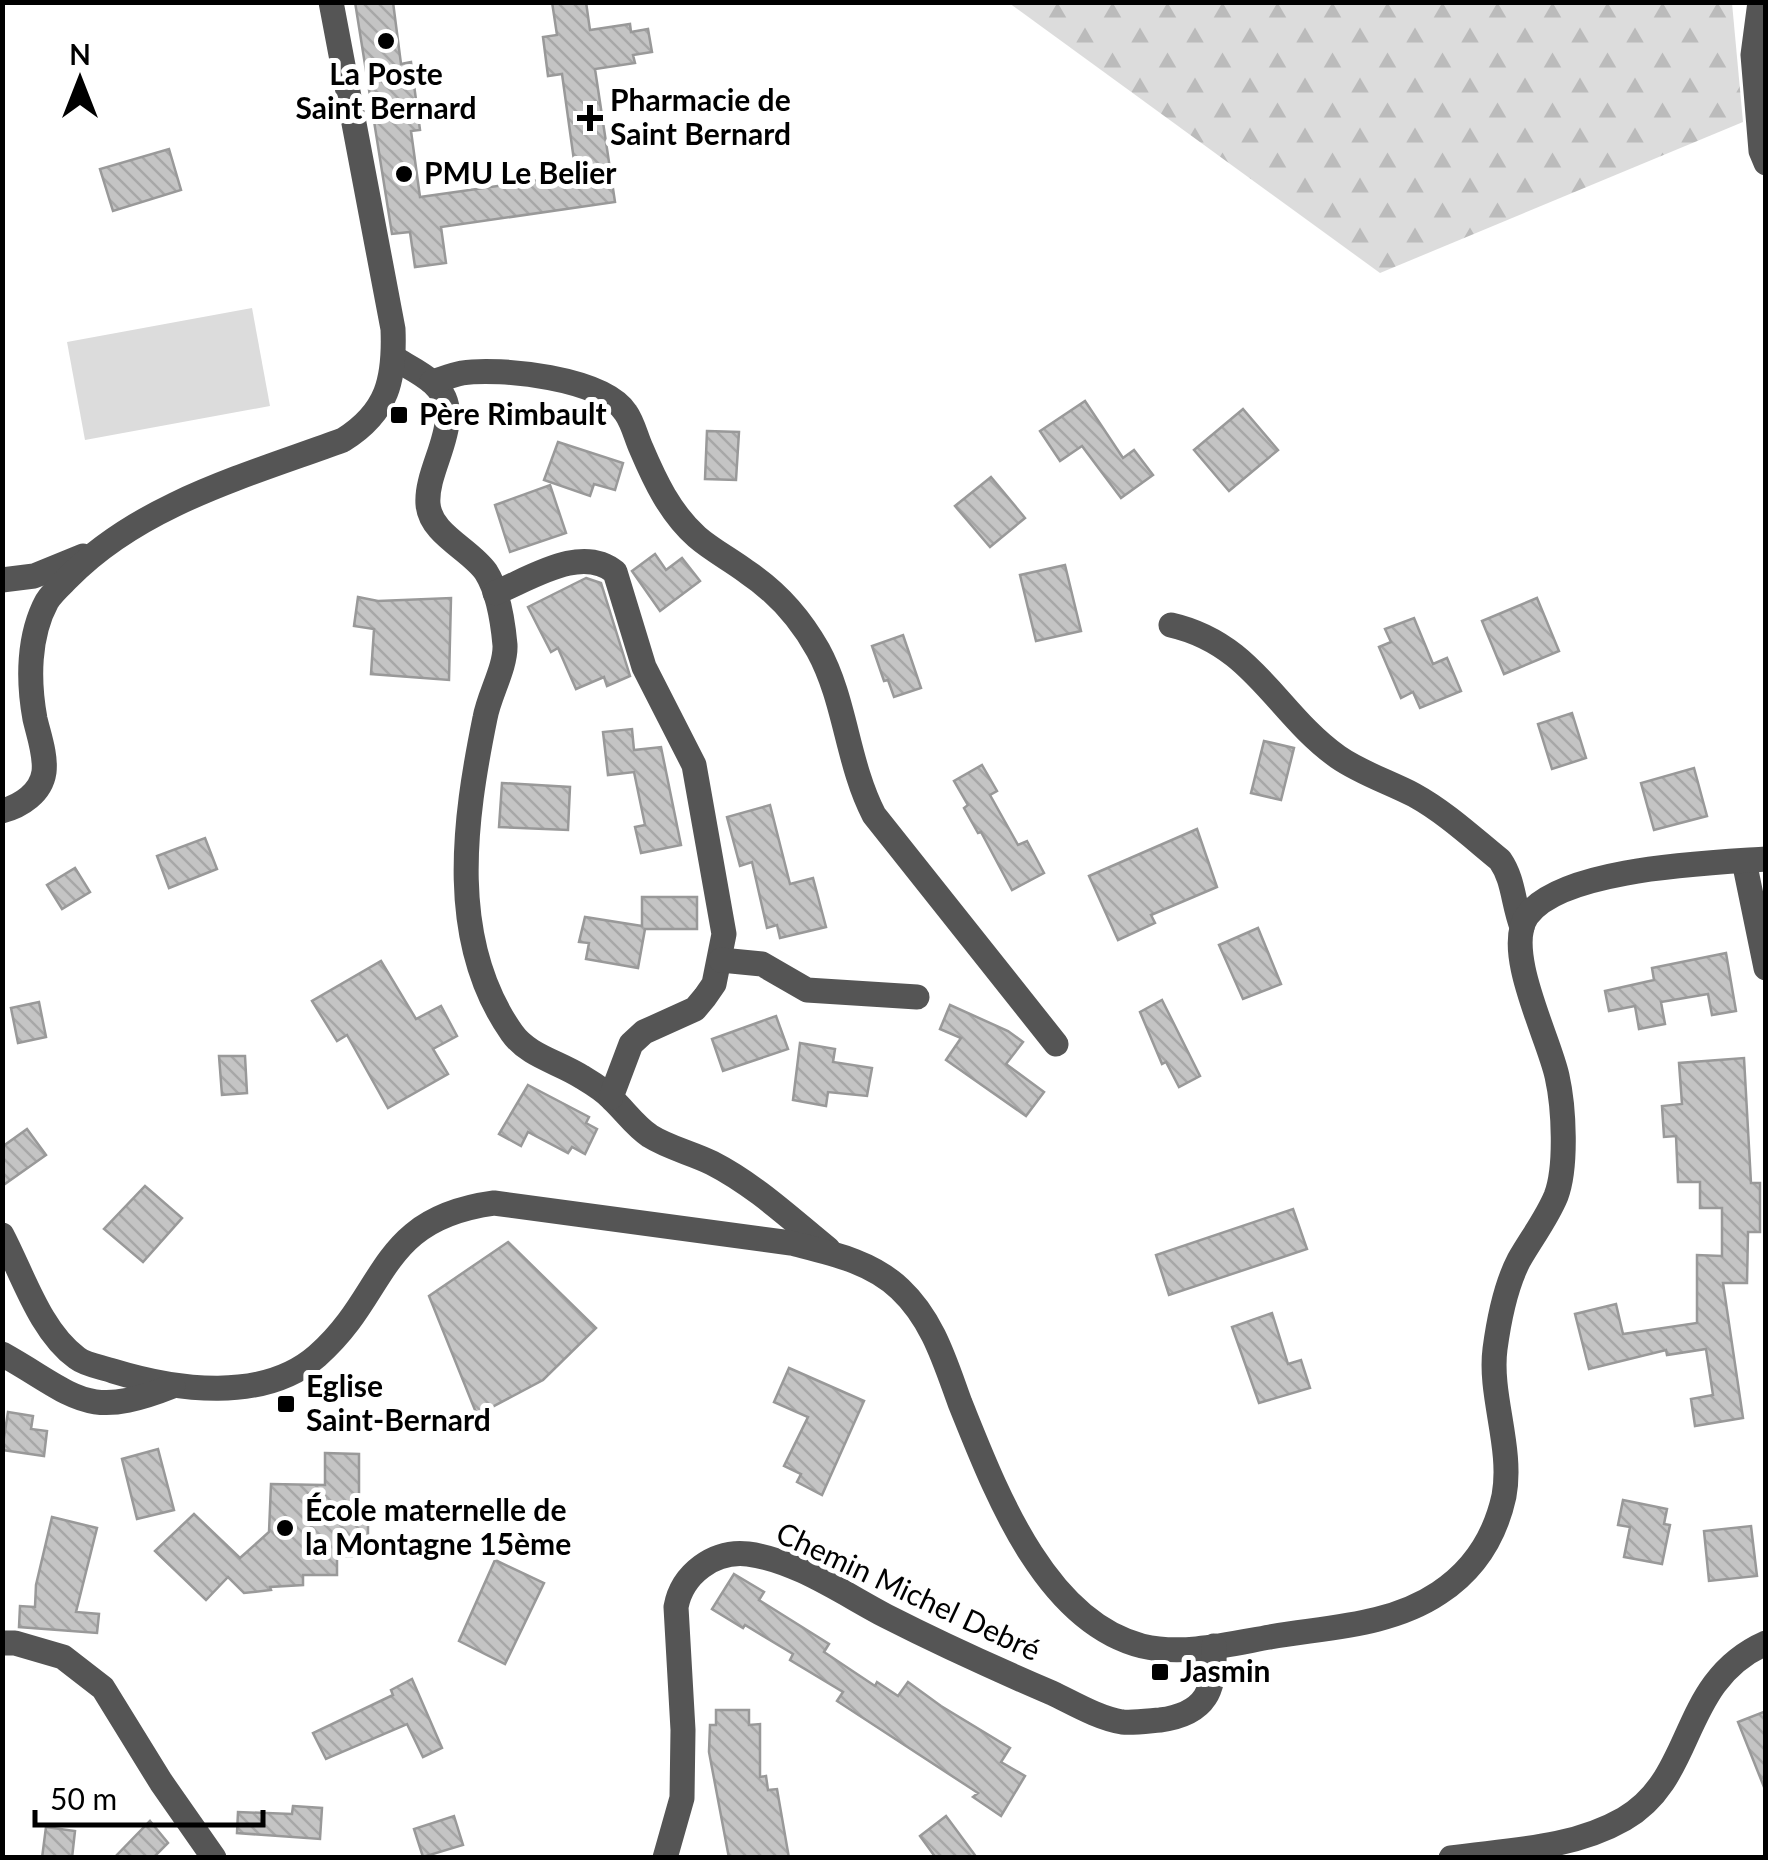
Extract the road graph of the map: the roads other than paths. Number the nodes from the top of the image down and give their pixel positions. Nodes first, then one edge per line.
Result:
1 (332, 2) edge
2 (1760, 2) edge
3 (1766, 163) edge
4 (394, 358) junction
5 (432, 382) junction
6 (94, 551) junction
7 (2, 580) edge
8 (495, 593) junction
9 (1171, 625) dead end
10 (2, 811) edge
11 (1754, 860) edge
12 (1522, 927) junction
13 (721, 960) junction
14 (1766, 968) edge
15 (917, 997) dead end
16 (1056, 1044) dead end
17 (611, 1097) junction
18 (2, 1235) edge
19 (834, 1254) junction
20 (2, 1354) edge
21 (173, 1386) junction
22 (2, 1643) edge
23 (1766, 1643) edge
24 (1214, 1646) junction
25 (214, 1858) edge
26 (665, 1858) edge
27 (1451, 1858) edge

1 - 4 street
2 - 3 street
4 - 5 street
4 - 6 street
5 - 8 street
5 - 16 street
6 - 7 street
6 - 10 street
8 - 13 street
8 - 17 street
9 - 12 street
11 - 12 street
11 - 14 street
12 - 24 street
13 - 15 street
13 - 17 street
17 - 19 street
18 - 21 street
19 - 21 street
19 - 24 street
20 - 21 street
22 - 25 street
23 - 27 street
24 - 26 street, Chemin Michel Debré

